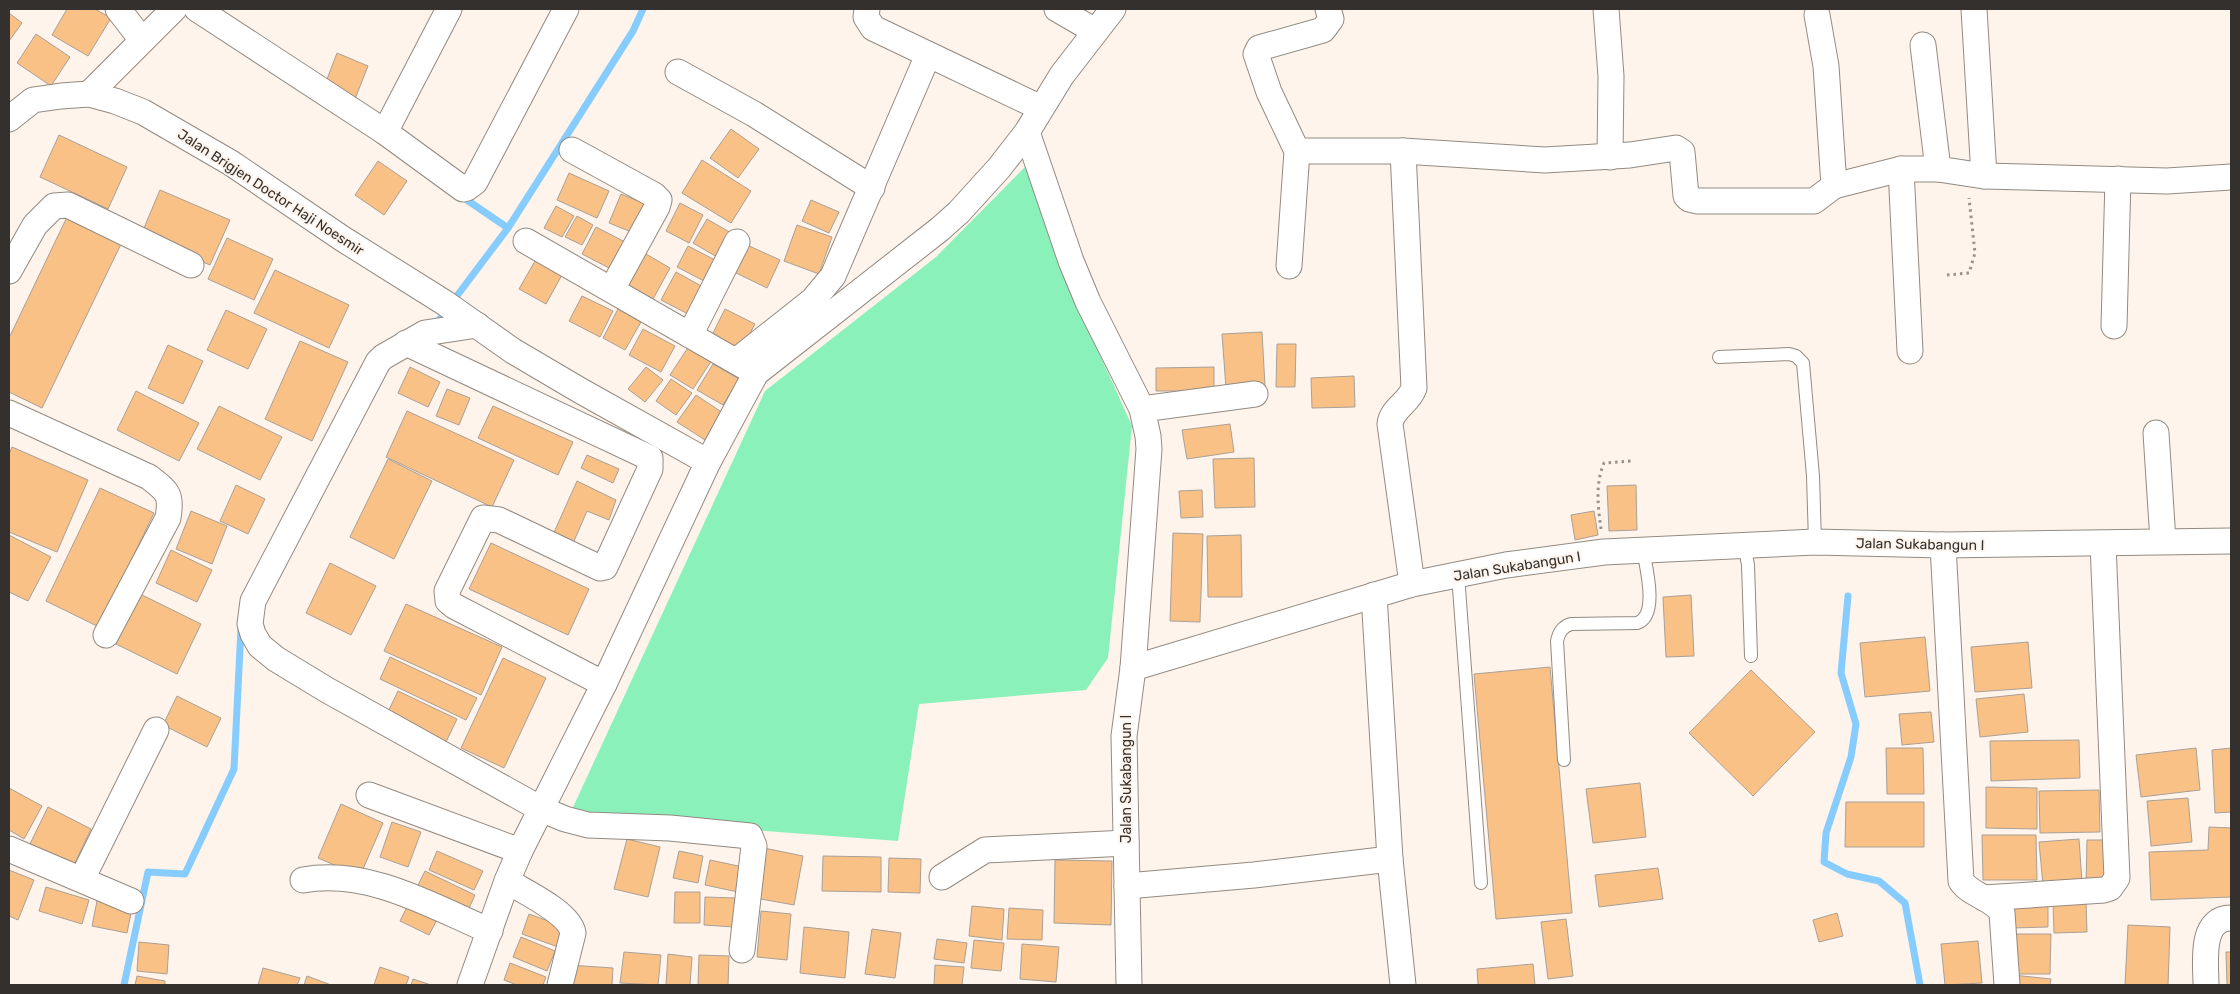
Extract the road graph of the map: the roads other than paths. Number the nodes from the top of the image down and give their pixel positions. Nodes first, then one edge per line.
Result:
1 (118, 9) edge
2 (174, 9) edge
3 (197, 9) edge
4 (449, 9) edge
5 (566, 9) edge
6 (867, 9) edge
7 (1057, 9) edge
8 (1113, 9) edge
9 (1328, 9) edge
10 (1606, 9) edge
11 (1974, 9) edge
12 (1818, 15) dead end
13 (1095, 31) junction
14 (142, 40) junction
15 (1923, 45) dead end
16 (928, 55) junction
17 (678, 72) dead end
18 (89, 94) junction
19 (1041, 108) junction
20 (9, 119) edge
21 (385, 132) junction
22 (1027, 132) junction
23 (572, 150) dead end
24 (1297, 151) junction
25 (1404, 152) junction
26 (1610, 157) junction
27 (1901, 169) junction
28 (1938, 169) junction
29 (1975, 175) junction
30 (2231, 177) edge
31 (2118, 179) junction
32 (1834, 186) junction
33 (872, 188) junction
34 (526, 241) dead end
35 (737, 242) dead end
36 (191, 264) dead end
37 (1289, 266) dead end
38 (9, 272) edge
39 (612, 289) junction
40 (477, 325) junction
41 (2114, 326) dead end
42 (690, 335) junction
43 (406, 343) junction
44 (1910, 350) dead end
45 (1719, 357) dead end
46 (746, 367) junction
47 (1255, 394) dead end
48 (1142, 409) junction
49 (9, 413) edge
50 (2156, 433) dead end
51 (708, 462) junction
52 (1815, 538) junction
53 (2163, 541) junction
54 (2231, 541) edge
55 (1943, 544) junction
56 (2103, 544) junction
57 (1643, 550) junction
58 (1746, 551) junction
59 (1458, 575) junction
60 (1412, 584) junction
61 (1374, 595) junction
62 (106, 635) dead end
63 (1751, 656) dead end
64 (1133, 668) junction
65 (604, 684) junction
66 (156, 730) dead end
67 (1564, 760) dead end
68 (369, 795) dead end
69 (541, 809) junction
70 (1126, 843) junction
71 (9, 849) edge
72 (520, 851) junction
73 (1390, 859) junction
74 (942, 877) dead end
75 (82, 880) junction
76 (303, 880) dead end
77 (507, 881) junction
78 (1481, 883) dead end
79 (1127, 886) junction
80 (1984, 898) junction
81 (131, 901) dead end
82 (2231, 918) edge
83 (490, 931) junction
84 (742, 950) dead end
85 (470, 985) edge
86 (560, 985) edge
87 (1129, 985) edge
88 (1403, 985) edge
89 (2007, 985) edge
90 (2206, 985) edge

1 - 14 street
2 - 14 street
3 - 21 street
4 - 21 street
5 - 21 street
6 - 16 street
7 - 13 street
8 - 13 street
9 - 24 street
10 - 26 street
11 - 29 street
12 - 32 street
13 - 19 street
14 - 18 street
15 - 28 street
16 - 19 street
16 - 33 street
17 - 33 street
18 - 20 street, Jalan Brigjen Doctor Haji Noesmir
18 - 40 street, Jalan Brigjen Doctor Haji Noesmir
19 - 22 street
22 - 46 street
22 - 48 street
23 - 39 street
24 - 25 street
24 - 37 street
25 - 26 street
25 - 60 street
26 - 32 street
27 - 28 street
27 - 32 street
27 - 44 street
28 - 29 street
29 - 31 street
30 - 31 street
31 - 41 street
33 - 46 street
34 - 39 street
35 - 42 street
36 - 38 street
39 - 42 street
40 - 43 street
40 - 51 street, Jalan Brigjen Doctor Haji Noesmir
42 - 46 street
43 - 65 street
43 - 69 street
45 - 52 lane
46 - 51 street
47 - 48 street
48 - 64 street
49 - 62 street
50 - 53 street
51 - 65 street
52 - 55 street, Jalan Sukabangun I
52 - 58 street, Jalan Sukabangun I
53 - 54 street, Jalan Sukabangun I
53 - 56 street, Jalan Sukabangun I
55 - 56 street, Jalan Sukabangun I
55 - 80 street
56 - 80 street
57 - 58 street, Jalan Sukabangun I
57 - 59 street, Jalan Sukabangun I
57 - 67 lane
58 - 63 lane
59 - 60 street, Jalan Sukabangun I
59 - 78 lane
60 - 61 street, Jalan Sukabangun I
61 - 64 street, Jalan Sukabangun I
61 - 73 street
64 - 70 street, Jalan Sukabangun I
65 - 69 street
66 - 75 street
68 - 72 street
69 - 72 street
69 - 84 street
70 - 74 street
70 - 79 street, Jalan Sukabangun I
71 - 75 street
72 - 77 street
73 - 79 street
73 - 88 street
75 - 81 street
76 - 83 street
77 - 83 street
77 - 86 street
79 - 87 street, Jalan Sukabangun I
80 - 89 street
82 - 90 street
83 - 85 street

